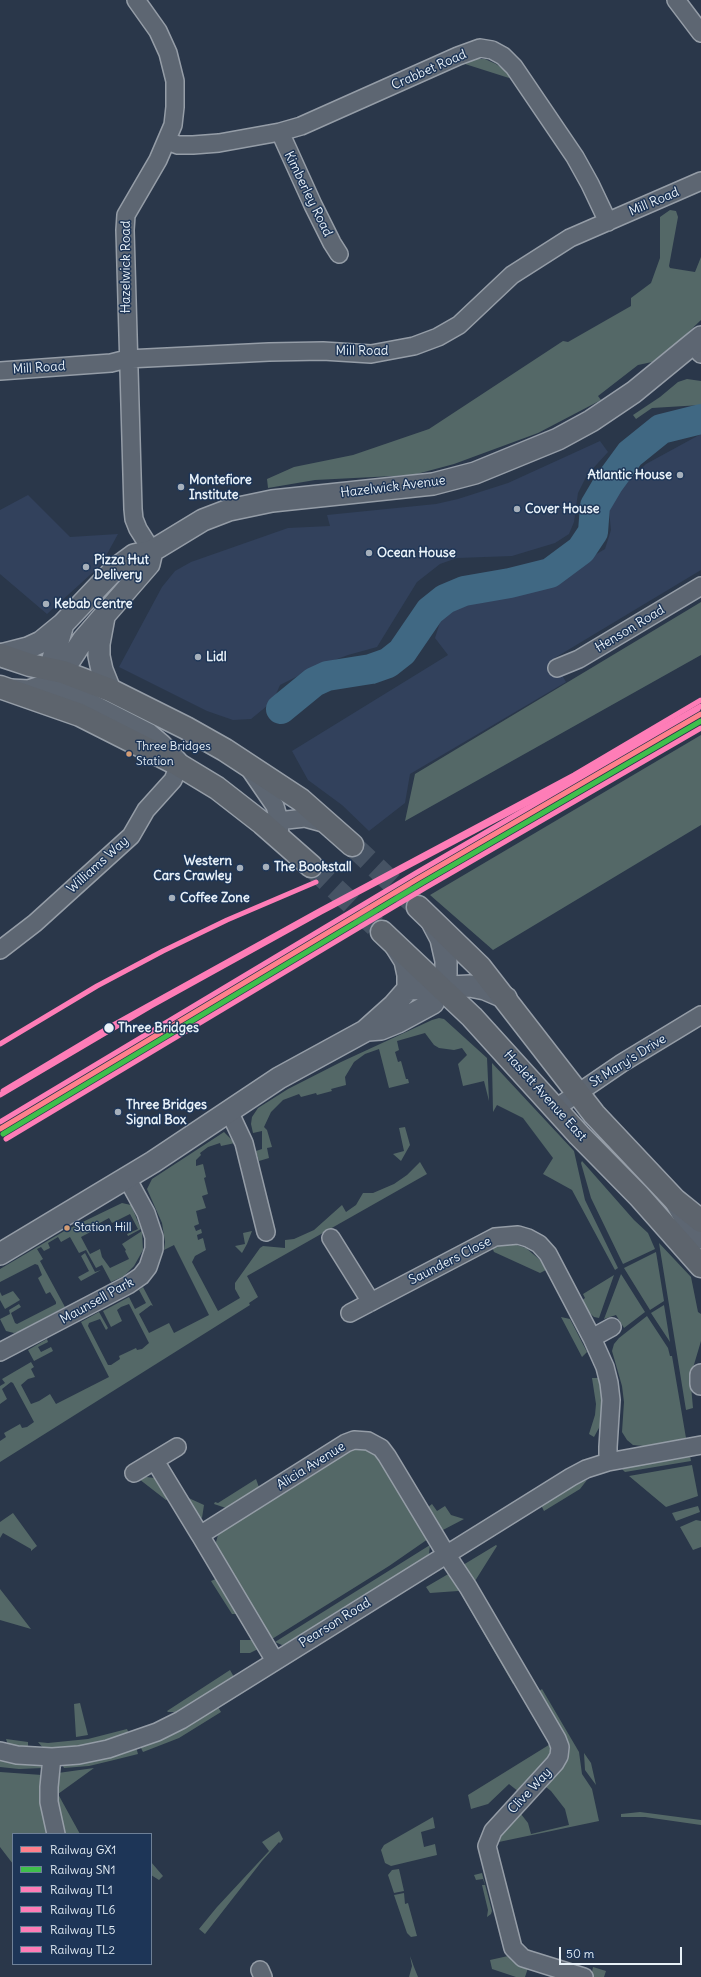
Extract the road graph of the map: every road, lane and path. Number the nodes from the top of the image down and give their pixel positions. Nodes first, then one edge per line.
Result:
1 (136, 0) edge
2 (676, 0) edge
3 (699, 27) edge
4 (280, 132) junction
5 (167, 141) junction
6 (701, 181) edge
7 (608, 222) junction
8 (339, 254) dead end
9 (698, 345) edge
10 (127, 359) junction
11 (0, 371) edge
12 (152, 551) junction
13 (701, 586) edge
14 (105, 614) junction
15 (63, 624) junction
16 (0, 655) edge
17 (557, 668) dead end
18 (55, 675) junction
19 (5, 689) edge
20 (110, 690) junction
21 (245, 762) junction
22 (179, 765) junction
23 (329, 824) junction
24 (274, 828) junction
25 (352, 845) tunnel mouth
26 (311, 866) tunnel mouth
27 (424, 913) joint
28 (387, 936) joint
29 (0, 950) edge
30 (408, 989) junction
31 (437, 995) junction
32 (506, 998) junction
33 (701, 1015) edge
34 (365, 1030) junction
35 (578, 1093) junction
36 (556, 1108) junction
37 (229, 1111) junction
38 (127, 1178) junction
39 (675, 1200) junction
40 (701, 1221) edge
41 (266, 1232) dead end
42 (331, 1238) dead end
43 (701, 1238) edge
44 (0, 1254) edge
45 (701, 1266) edge
46 (371, 1302) junction
47 (350, 1313) dead end
48 (612, 1327) dead end
49 (592, 1338) junction
50 (1, 1349) edge
51 (701, 1375) edge
52 (701, 1384) edge
53 (701, 1445) edge
54 (177, 1447) dead end
55 (155, 1461) junction
56 (608, 1462) junction
57 (134, 1473) dead end
58 (200, 1535) junction
59 (446, 1554) junction
60 (275, 1661) junction
61 (0, 1751) edge
62 (52, 1757) junction
63 (56, 1833) edge
64 (584, 1977) edge

1 - 5 street, Hazelwick Road
2 - 3 street
4 - 5 street, Crabbet Road
4 - 7 street, Crabbet Road
4 - 8 street, Kimberley Road
5 - 10 street, Hazelwick Road
6 - 7 street, Mill Road
7 - 10 street, Mill Road
9 - 12 street, Hazelwick Avenue
10 - 11 street, Mill Road
10 - 12 street, Hazelwick Road
12 - 14 street
12 - 15 street, Hazelwick Avenue
13 - 17 street, Henson Road
14 - 18 street
14 - 20 street
15 - 16 street, Hazelwick Avenue
15 - 18 street, Hazelwick Avenue
16 - 18 main road
18 - 19 street
18 - 20 main road
18 - 22 street
19 - 22 main road
20 - 21 main road
21 - 23 main road
21 - 24 street
22 - 24 main road
22 - 29 street, Williams Way
23 - 24 street
23 - 25 main road
24 - 26 main road
27 - 31 street
27 - 32 main road, Haslett Avenue East
28 - 30 street
28 - 31 main road, Haslett Avenue East
30 - 31 street
30 - 34 street
31 - 32 street
31 - 34 street
31 - 36 main road, Haslett Avenue East
32 - 35 main road, Haslett Avenue East
33 - 35 street, St Mary's Drive
34 - 37 street
35 - 36 street, St Mary's Drive
35 - 39 main road, Haslett Avenue East
36 - 45 main road, Haslett Avenue East
37 - 38 street
37 - 41 street
38 - 44 street
38 - 50 street, Maunsell Park
39 - 40 main road, Haslett Avenue East
39 - 43 street
42 - 46 street
46 - 47 street, Saunders Close
46 - 49 street, Saunders Close
48 - 49 street
49 - 56 street
51 - 52 street
53 - 56 street, Pearson Road
54 - 55 street
55 - 57 street
55 - 58 street
56 - 59 street, Pearson Road
58 - 59 street, Alicia Avenue
58 - 60 street
59 - 60 street, Pearson Road
59 - 64 street, Clive Way
60 - 62 street, Pearson Road
61 - 62 street, Pearson Road
62 - 63 street

